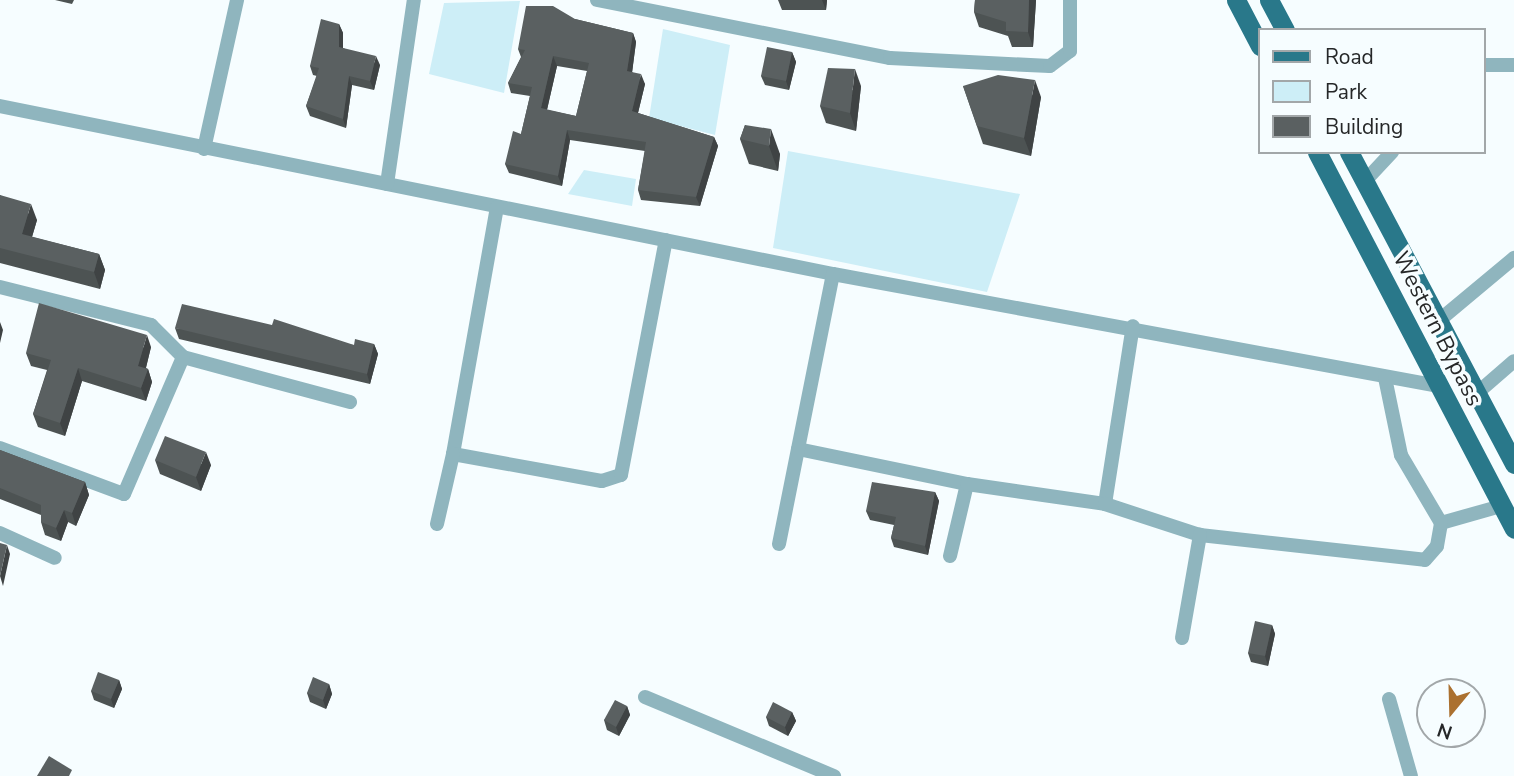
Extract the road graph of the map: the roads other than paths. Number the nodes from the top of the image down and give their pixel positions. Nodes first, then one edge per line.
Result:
1 (237, 0) edge
2 (414, 0) edge
3 (597, 0) edge
4 (1070, 0) edge
5 (1236, 0) edge
6 (1269, 0) edge
7 (1284, 28) edge
8 (1258, 42) edge
9 (1486, 65) edge
10 (1514, 65) edge
11 (0, 106) edge
12 (204, 149) junction
13 (1318, 154) edge
14 (1350, 154) edge
15 (1390, 154) edge
16 (1365, 181) junction
17 (387, 184) junction
18 (497, 206) junction
19 (666, 240) junction
20 (1514, 258) edge
21 (833, 274) junction
22 (0, 287) edge
23 (1436, 323) junction
24 (1133, 326) junction
25 (183, 357) junction
26 (1514, 361) edge
27 (1385, 378) junction
28 (1438, 386) junction
29 (1476, 394) junction
30 (350, 402) dead end
31 (0, 448) edge
32 (798, 449) junction
33 (453, 454) junction
34 (1514, 464) edge
35 (967, 484) junction
36 (1105, 504) junction
37 (1501, 506) junction
38 (1441, 523) junction
39 (437, 524) dead end
40 (1514, 529) edge
41 (0, 533) edge
42 (1200, 535) junction
43 (779, 544) dead end
44 (950, 556) dead end
45 (55, 558) dead end
46 (1182, 638) dead end
47 (645, 697) dead end
48 (1388, 698) dead end
49 (834, 776) edge
50 (1411, 776) edge

1 - 12 street
2 - 17 street
3 - 4 street
5 - 8 main road
6 - 7 main road
9 - 10 street
11 - 12 street
12 - 17 street
13 - 28 main road, Western Bypass
14 - 16 main road, Western Bypass
15 - 16 street
16 - 23 main road, Western Bypass
17 - 18 street
18 - 19 street
18 - 33 street
19 - 21 street
19 - 33 street
20 - 23 street
21 - 24 street
21 - 32 street
22 - 25 street
23 - 29 main road, Western Bypass
24 - 27 street
24 - 36 street
25 - 30 street
25 - 31 street
26 - 29 street
27 - 28 street
27 - 38 street
28 - 37 main road, Western Bypass
29 - 34 main road, Western Bypass
32 - 35 street
32 - 43 street
33 - 39 street
35 - 36 street
35 - 44 street
36 - 42 street
37 - 38 street
37 - 40 main road, Western Bypass
38 - 42 street
41 - 45 street
42 - 46 street
47 - 49 street
48 - 50 street

